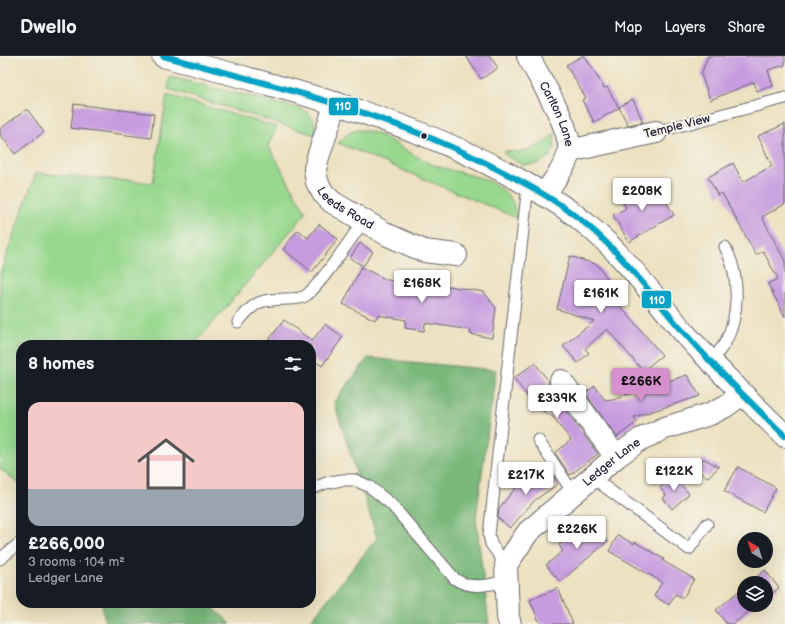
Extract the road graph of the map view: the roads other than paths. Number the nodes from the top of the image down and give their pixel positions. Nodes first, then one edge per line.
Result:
1 (162, 56) edge
2 (528, 56) edge
3 (785, 98) edge
4 (336, 103) junction
5 (656, 132) joint
6 (569, 151) junction
7 (536, 189) junction
8 (364, 221) junction
9 (725, 247) dead end
10 (456, 255) dead end
11 (238, 322) dead end
12 (712, 361) junction
13 (561, 381) dead end
14 (742, 394) junction
15 (785, 436) edge
16 (538, 440) dead end
17 (616, 457) junction
18 (593, 478) junction
19 (316, 487) edge
20 (574, 494) junction
21 (707, 524) dead end
22 (16, 546) edge
23 (0, 559) edge
24 (506, 573) junction
25 (510, 624) edge

1 - 4 street
2 - 6 street, Carlton Lane
3 - 5 lane, Temple View
4 - 7 street
4 - 8 street, Leeds Road
5 - 6 street, Temple View
6 - 7 street, Carlton Lane
7 - 12 street
7 - 24 lane
8 - 10 street, Leeds Road
8 - 11 lane
9 - 12 lane
12 - 14 street
13 - 17 street
14 - 15 street
14 - 17 street, Ledger Lane
16 - 20 lane
17 - 18 street, Ledger Lane
18 - 20 street, Ledger Lane
18 - 21 lane
19 - 24 lane
20 - 24 street, Ledger Lane
22 - 23 lane
24 - 25 street

